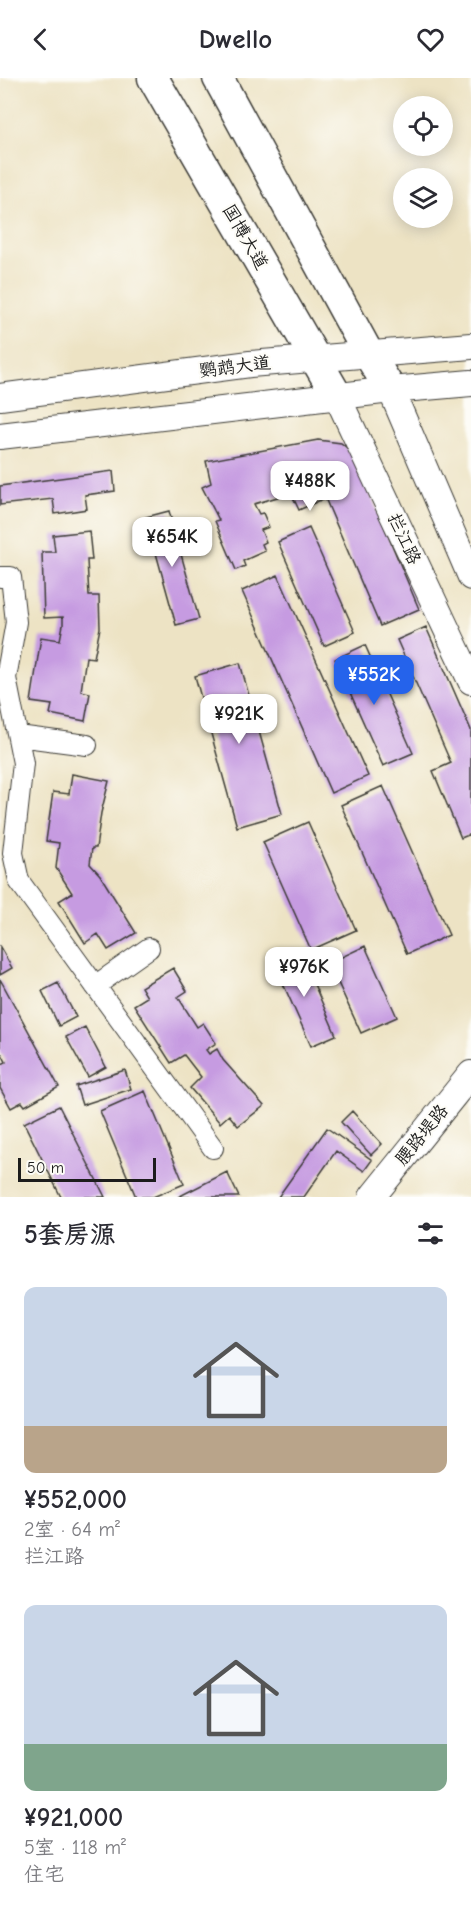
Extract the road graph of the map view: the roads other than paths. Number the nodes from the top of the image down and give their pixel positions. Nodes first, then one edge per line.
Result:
1 (153, 78) edge
2 (218, 78) edge
3 (471, 346) edge
4 (369, 355) junction
5 (315, 358) junction
6 (471, 383) edge
7 (391, 390) junction
8 (337, 396) junction
9 (0, 398) edge
10 (0, 435) edge
11 (0, 577) edge
12 (471, 577) edge
13 (471, 681) edge
14 (18, 736) junction
15 (87, 745) dead end
16 (149, 948) dead end
17 (95, 986) junction
18 (471, 1074) edge
19 (213, 1148) dead end
20 (372, 1197) edge

1 - 5 highway, 国博大道
2 - 4 highway
3 - 4 main road, 鹦鹉大道
4 - 5 main road, 鹦鹉大道
4 - 7 highway
5 - 8 highway, 国博大道
5 - 9 main road, 鹦鹉大道
6 - 7 main road
7 - 8 main road
7 - 12 main road
8 - 10 main road
8 - 13 main road, 拦江路
11 - 14 street
14 - 15 street
14 - 17 street
16 - 17 street
17 - 19 street
18 - 20 main road, 腰路堤路

